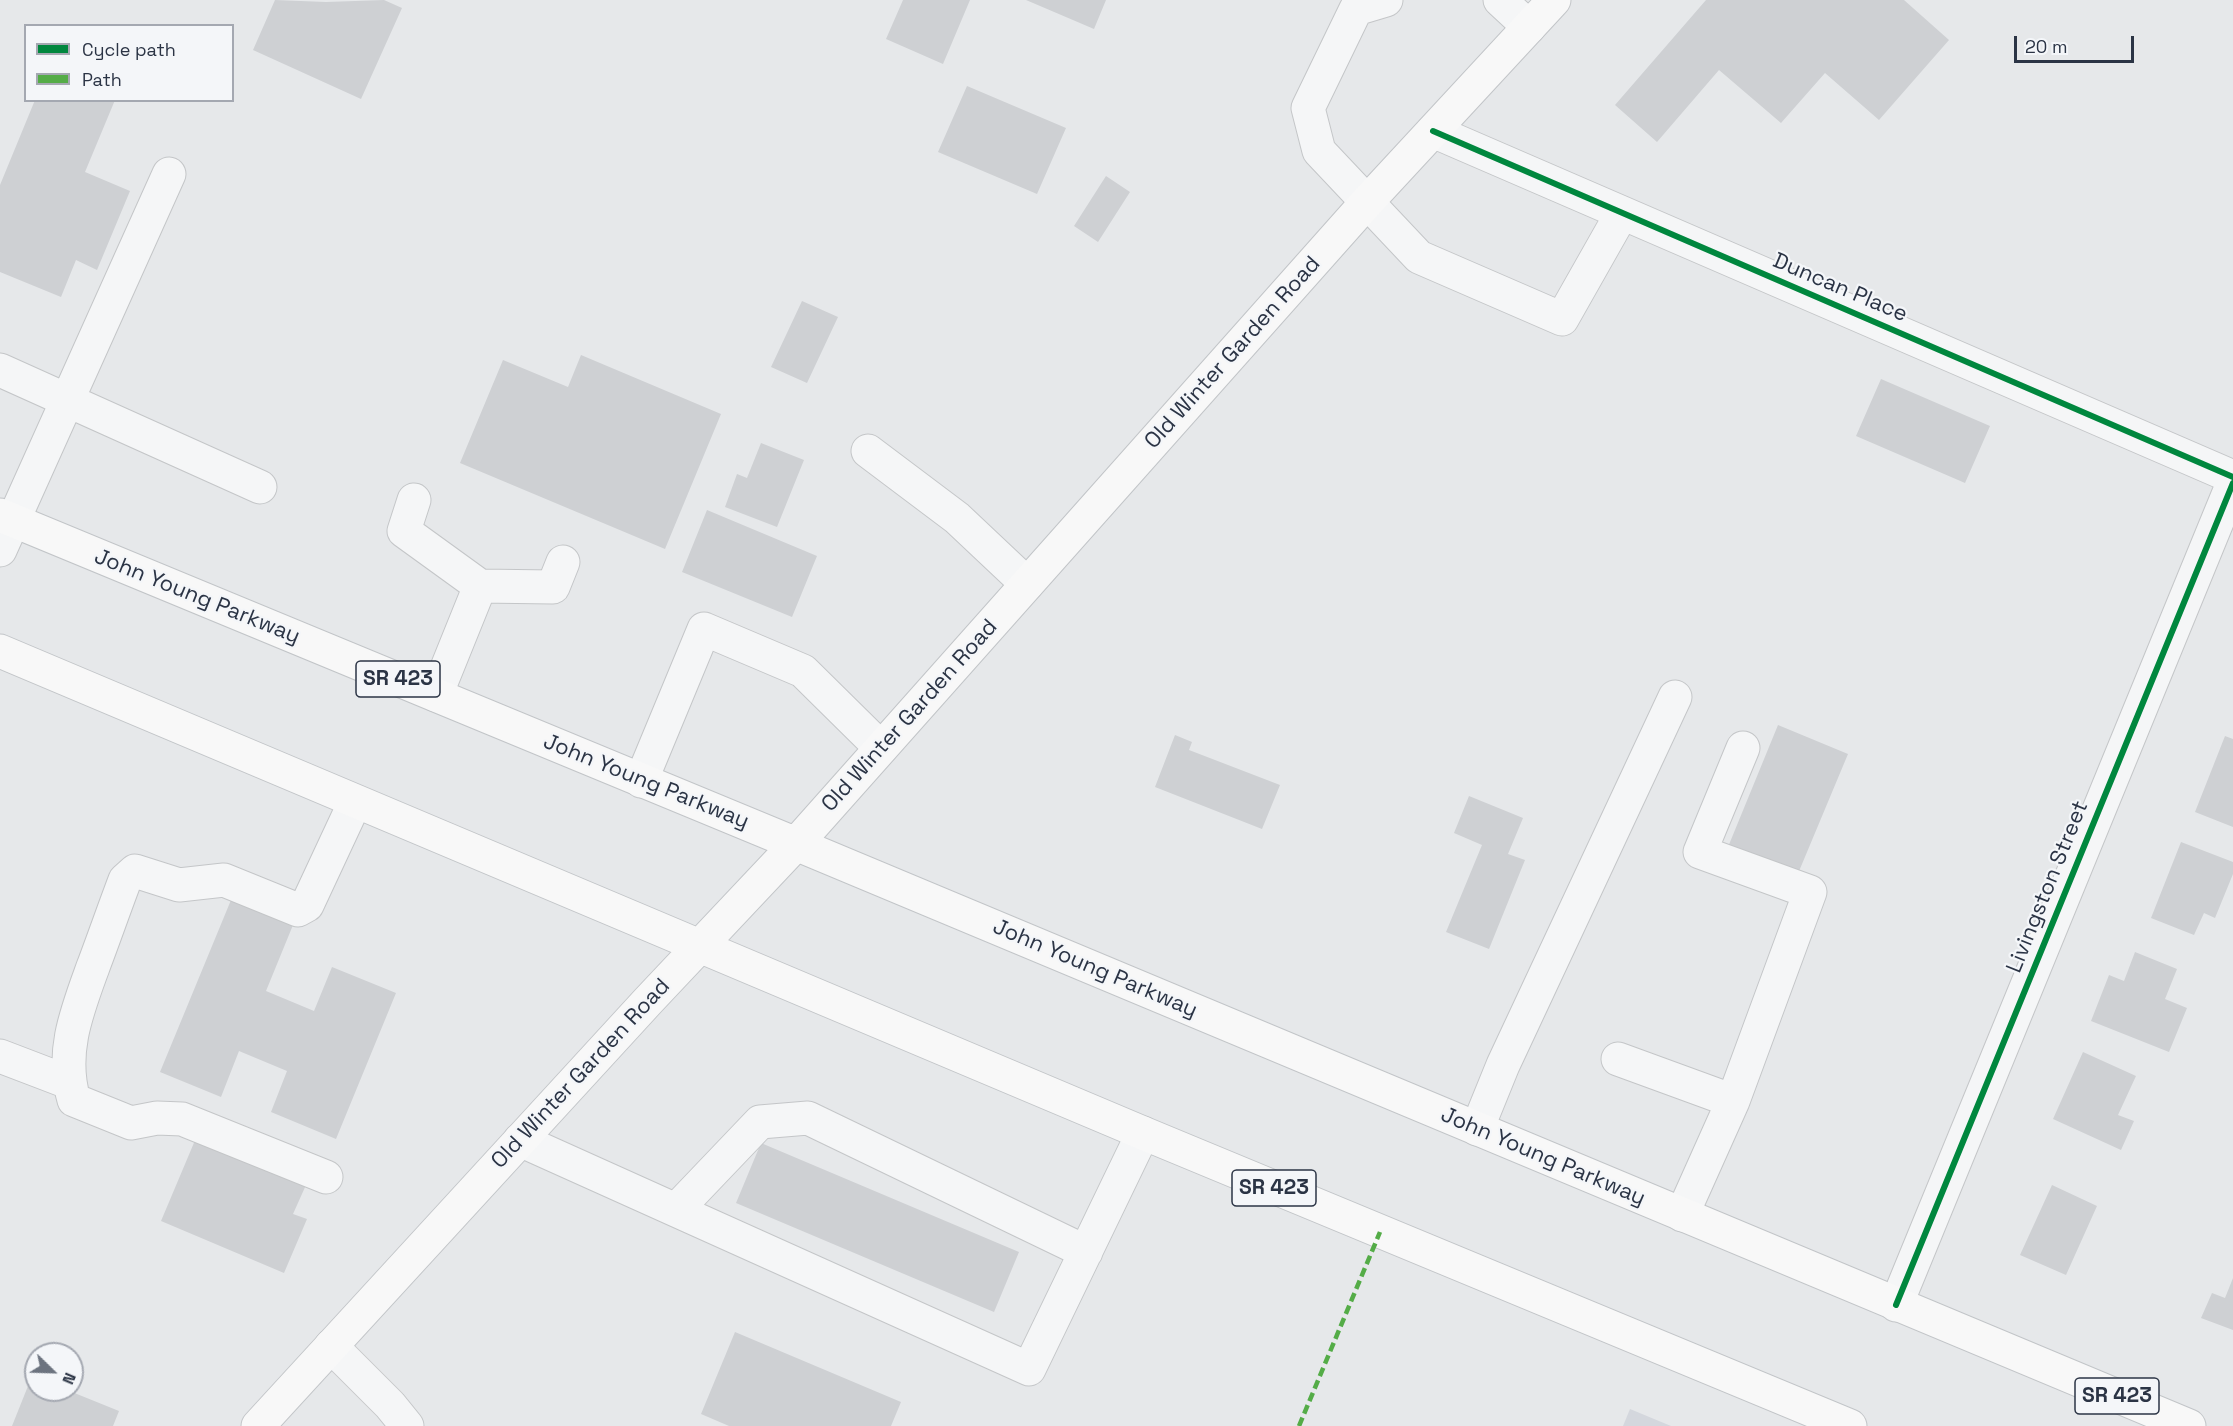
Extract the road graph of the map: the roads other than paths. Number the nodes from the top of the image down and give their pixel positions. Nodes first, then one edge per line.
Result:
1 (1386, 0) edge
2 (1500, 0) edge
3 (1554, 0) edge
4 (1529, 27) junction
5 (1433, 131) junction
6 (170, 174) dead end
7 (1368, 202) junction
8 (1622, 213) junction
9 (0, 370) edge
10 (67, 400) junction
11 (868, 451) dead end
12 (2233, 477) edge
13 (2233, 483) edge
14 (260, 487) dead end
15 (414, 500) dead end
16 (7, 518) edge
17 (0, 550) edge
18 (563, 562) dead end
19 (1027, 585) junction
20 (480, 586) junction
21 (0, 651) edge
22 (435, 695) junction
23 (1676, 697) dead end
24 (881, 748) junction
25 (1743, 748) dead end
26 (641, 780) junction
27 (355, 802) junction
28 (796, 844) junction
29 (699, 947) junction
30 (0, 1056) edge
31 (1618, 1059) dead end
32 (68, 1082) junction
33 (1733, 1101) junction
34 (1477, 1129) junction
35 (1143, 1133) junction
36 (520, 1140) junction
37 (326, 1177) dead end
38 (676, 1210) junction
39 (1682, 1215) junction
40 (1086, 1252) junction
41 (1896, 1305) junction
42 (331, 1346) junction
43 (258, 1426) edge
44 (407, 1426) edge
45 (1850, 1426) edge
46 (2189, 1426) edge

1 - 7 street
2 - 4 street
3 - 4 main road, Old Winter Garden Road
4 - 5 main road, Old Winter Garden Road
5 - 7 main road, Old Winter Garden Road
5 - 8 street, Duncan Place
6 - 10 street
7 - 8 street
7 - 19 main road, Old Winter Garden Road
8 - 12 street, Duncan Place
9 - 10 street
10 - 14 street
10 - 16 street
11 - 19 street
13 - 41 street, Livingston Street
15 - 20 street
16 - 17 street
16 - 22 main road, John Young Parkway / SR 423
18 - 20 street
19 - 24 main road, Old Winter Garden Road
20 - 22 street
21 - 27 main road, SR 423
22 - 26 main road, John Young Parkway / SR 423
23 - 34 street
24 - 26 street
24 - 28 main road, Old Winter Garden Road
25 - 33 street
26 - 28 main road, John Young Parkway / SR 423
27 - 29 main road, SR 423
27 - 32 street
28 - 29 main road, Old Winter Garden Road
28 - 34 main road, John Young Parkway / SR 423
29 - 35 main road, SR 423
29 - 36 main road, Old Winter Garden Road
30 - 32 street
31 - 33 street
32 - 37 street
33 - 39 street
34 - 39 main road, John Young Parkway / SR 423
35 - 40 street
35 - 45 main road, SR 423
36 - 38 street
36 - 42 main road, Old Winter Garden Road
38 - 40 street
38 - 40 street
39 - 41 main road, John Young Parkway / SR 423
41 - 46 main road, John Young Parkway / SR 423
42 - 43 main road, Old Winter Garden Road
42 - 44 street

